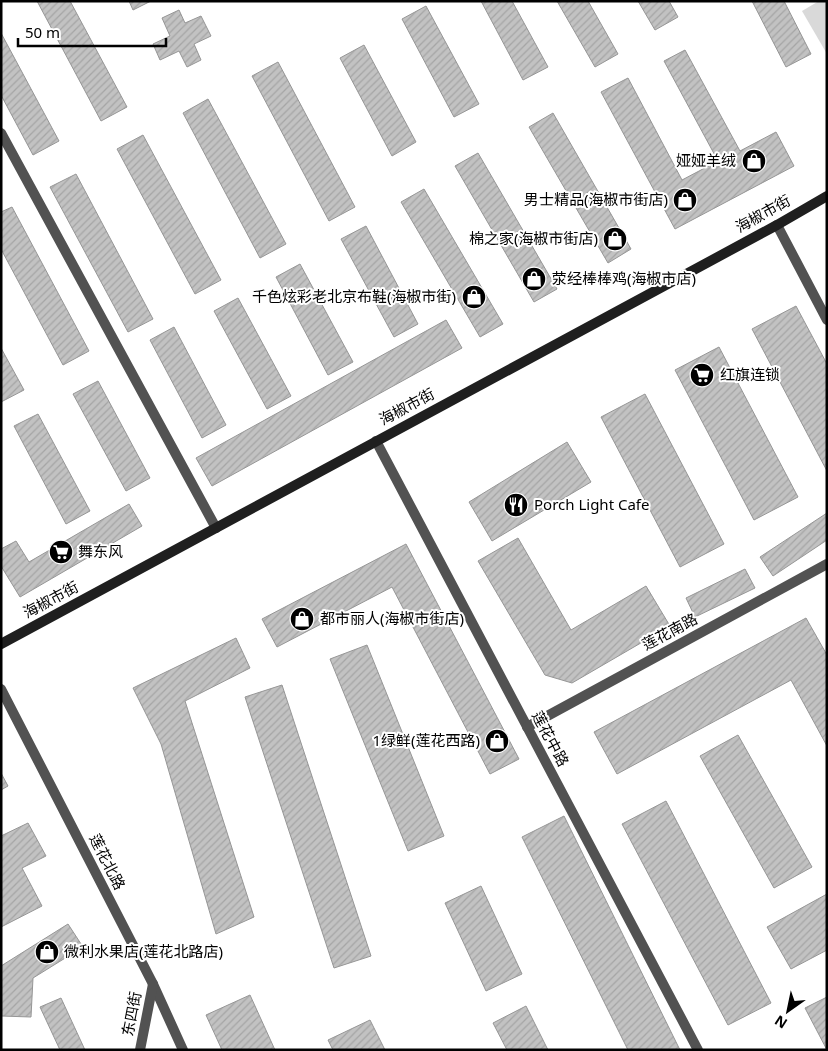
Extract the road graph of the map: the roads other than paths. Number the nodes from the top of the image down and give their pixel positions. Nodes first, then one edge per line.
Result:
1 (1, 133) edge
2 (827, 196) edge
3 (777, 225) junction
4 (827, 320) edge
5 (376, 441) junction
6 (216, 528) junction
7 (827, 564) edge
8 (1, 644) edge
9 (1, 688) edge
10 (527, 727) junction
11 (152, 984) junction
12 (140, 1050) edge
13 (183, 1050) edge
14 (698, 1050) edge

1 - 6 street
2 - 3 street, 海椒市街
3 - 4 street
3 - 5 street, 海椒市街
5 - 6 street, 海椒市街
5 - 10 street, 莲花中路
6 - 8 street, 海椒市街
7 - 10 street, 莲花南路
9 - 11 street, 莲花北路
10 - 14 street, 莲花中路
11 - 12 street, 东四街
11 - 13 street, 莲花北路

